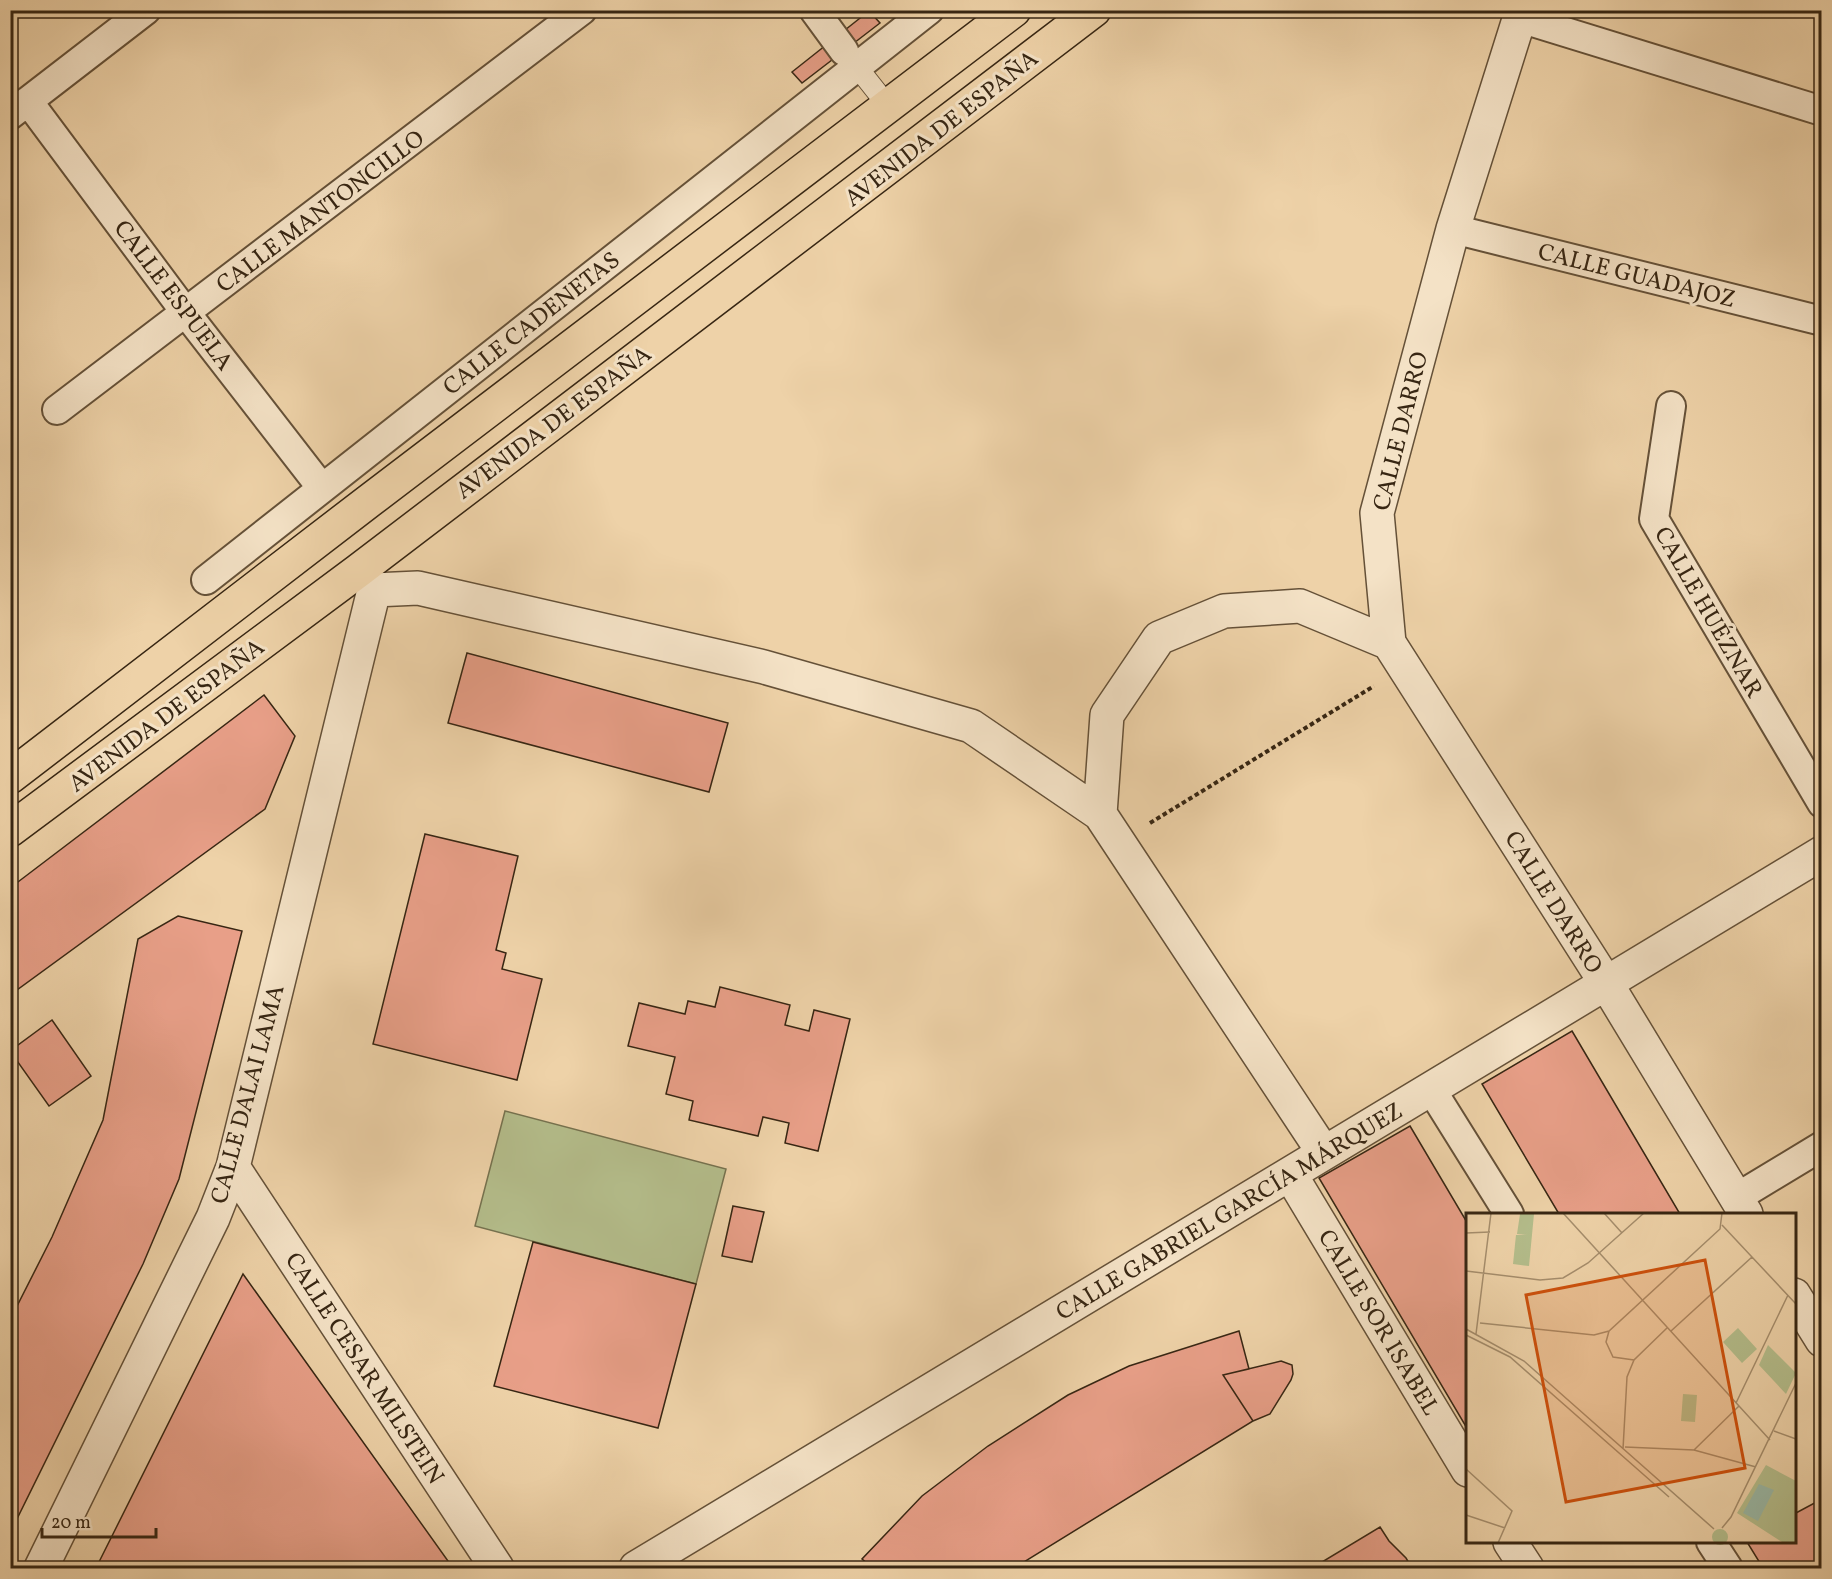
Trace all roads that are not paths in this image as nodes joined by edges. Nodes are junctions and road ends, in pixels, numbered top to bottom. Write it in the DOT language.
graph roads {
  1 [pos="146,10"];
  2 [pos="582,10"];
  3 [pos="814,10"];
  4 [pos="929,10"];
  5 [pos="1014,10"];
  6 [pos="1094,10"];
  7 [pos="1521,14"];
  8 [pos="850,59"];
  9 [pos="888,106"];
  10 [pos="19,108"];
  11 [pos="1821,111"];
  12 [pos="1454,229"];
  13 [pos="186,312"];
  14 [pos="1821,321"];
  15 [pos="1671,406"];
  16 [pos="57,410"];
  17 [pos="321,487"];
  18 [pos="206,579"];
  19 [pos="366,581"];
  20 [pos="1397,655"];
  21 [pos="10,777"];
  22 [pos="1821,803"];
  23 [pos="1100,814"];
  24 [pos="10,830"];
  25 [pos="1821,853"];
  26 [pos="1606,983"];
  27 [pos="1431,1089"];
  28 [pos="1821,1146"];
  29 [pos="1324,1153"];
  30 [pos="233,1167"];
  31 [pos="1290,1174"];
  32 [pos="1741,1207"];
  33 [pos="1508,1213"];
  34 [pos="1796,1298"];
  35 [pos="1821,1340"];
  36 [pos="1466,1468"];
  37 [pos="1511,1543"];
  38 [pos="1712,1543"];
  39 [pos="41,1569"];
  40 [pos="496,1569"];
  41 [pos="636,1569"];
  42 [pos="1527,1569"];
  43 [pos="1728,1569"];
  1 -- 10 [label="street"];
  2 -- 13 [label="street, CALLE MANTONCILLO"];
  3 -- 8 [label="street"];
  4 -- 8 [label="street, CALLE CADENETAS"];
  5 -- 9 [label="main road, AVENIDA DE ESPAÑA"];
  6 -- 19 [label="main road, AVENIDA DE ESPAÑA"];
  7 -- 11 [label="street"];
  7 -- 12 [label="street, CALLE DARRO"];
  8 -- 9 [label="lane"];
  8 -- 17 [label="street, CALLE CADENETAS"];
  9 -- 21 [label="main road, AVENIDA DE ESPAÑA"];
  10 -- 13 [label="street, CALLE ESPUELA"];
  12 -- 14 [label="street, CALLE GUADAJOZ"];
  12 -- 20 [label="street, CALLE DARRO"];
  13 -- 16 [label="street, CALLE MANTONCILLO"];
  13 -- 17 [label="street, CALLE ESPUELA"];
  15 -- 22 [label="street, CALLE HUÉZNAR"];
  17 -- 18 [label="street, CALLE CADENETAS"];
  19 -- 23 [label="street"];
  19 -- 24 [label="main road, AVENIDA DE ESPAÑA"];
  19 -- 30 [label="street, CALLE DALAI LAMA"];
  20 -- 23 [label="street"];
  20 -- 26 [label="street, CALLE DARRO"];
  23 -- 29 [label="street"];
  25 -- 26 [label="street, CALLE GABRIEL GARCÍA MÁRQUEZ"];
  26 -- 27 [label="street, CALLE GABRIEL GARCÍA MÁRQUEZ"];
  26 -- 32 [label="street, CALLE DARRO"];
  27 -- 29 [label="street, CALLE GABRIEL GARCÍA MÁRQUEZ"];
  27 -- 33 [label="street"];
  28 -- 32 [label="street"];
  29 -- 31 [label="street, CALLE GABRIEL GARCÍA MÁRQUEZ"];
  30 -- 39 [label="street, CALLE DALAI LAMA"];
  30 -- 40 [label="street, CALLE CESAR MILSTEIN"];
  31 -- 36 [label="street, CALLE SOR ISABEL"];
  31 -- 41 [label="street, CALLE GABRIEL GARCÍA MÁRQUEZ"];
  34 -- 35 [label="street"];
  37 -- 42 [label="street"];
  38 -- 43 [label="street"];
}
